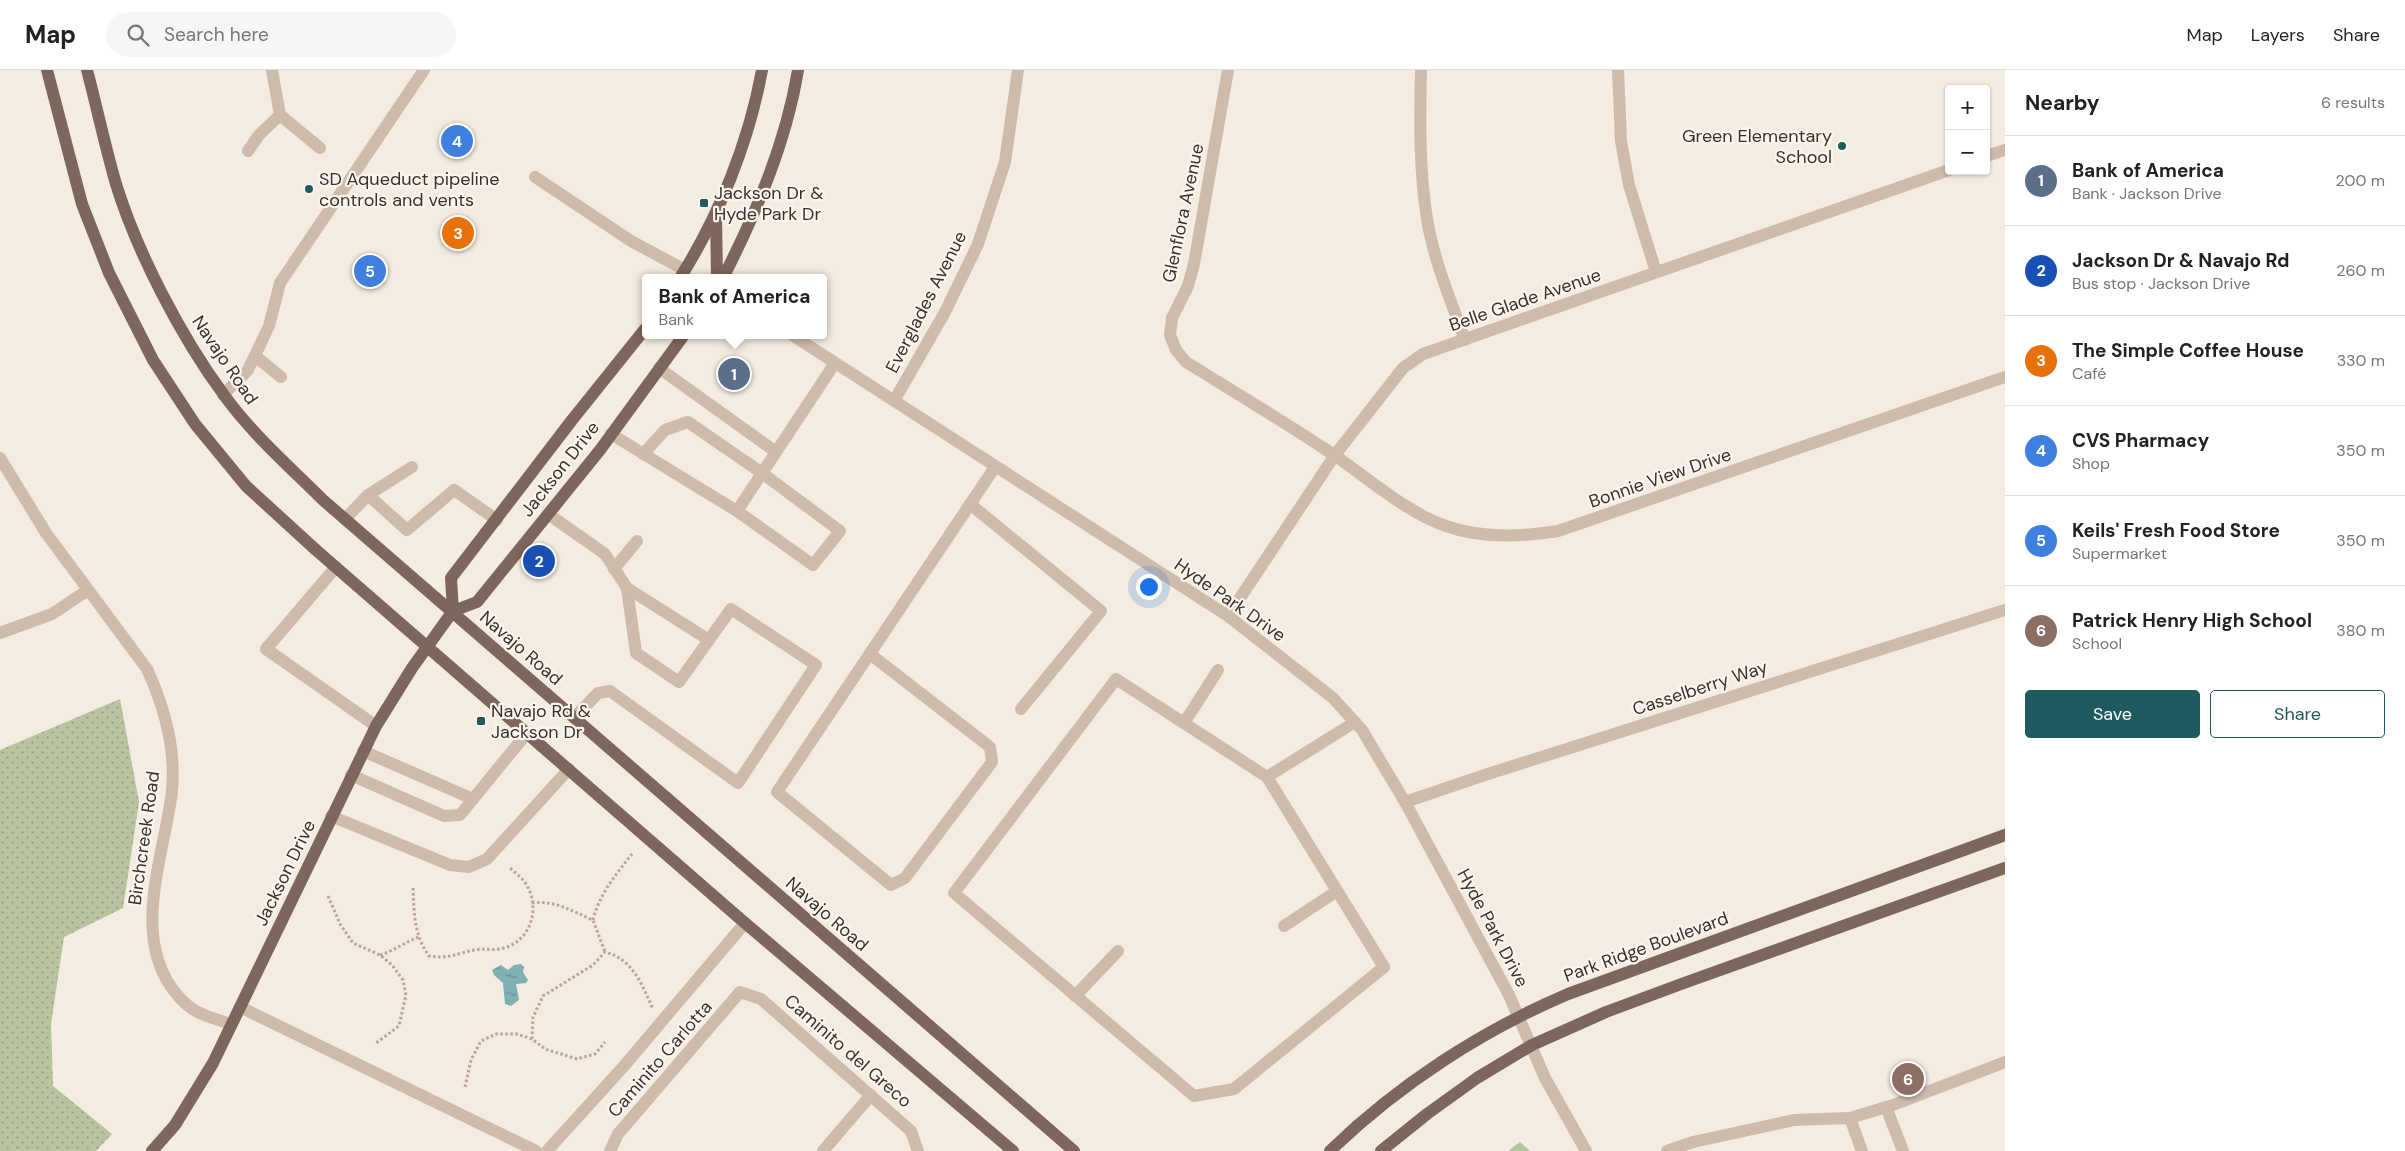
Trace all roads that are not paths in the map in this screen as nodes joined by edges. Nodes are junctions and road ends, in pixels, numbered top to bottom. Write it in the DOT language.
graph roads {
  1 [pos="47,70"];
  2 [pos="87,70"];
  3 [pos="272,70"];
  4 [pos="424,70"];
  5 [pos="762,70"];
  6 [pos="798,70"];
  7 [pos="1018,70"];
  8 [pos="1228,70"];
  9 [pos="1421,70"];
  10 [pos="1618,70"];
  11 [pos="280,115"];
  12 [pos="320,148"];
  13 [pos="2005,150"];
  14 [pos="248,151"];
  15 [pos="1990,155"];
  16 [pos="1945,171"];
  17 [pos="535,177"];
  18 [pos="716,210"];
  19 [pos="1656,272"];
  20 [pos="682,274"];
  21 [pos="684,274"];
  22 [pos="717,274"];
  23 [pos="725,274"];
  24 [pos="642,333"];
  25 [pos="681,339"];
  26 [pos="798,339"];
  27 [pos="1465,340"];
  28 [pos="255,356"];
  29 [pos="835,363"];
  30 [pos="659,368"];
  31 [pos="281,377"];
  32 [pos="2005,377"];
  33 [pos="224,395"];
  34 [pos="894,402"];
  35 [pos="610,434"];
  36 [pos="776,452"];
  37 [pos="643,454"];
  38 [pos="1335,456"];
  39 [pos="0,458"];
  40 [pos="995,466"];
  41 [pos="412,467"];
  42 [pos="762,473"];
  43 [pos="368,495"];
  44 [pos="970,504"];
  45 [pos="737,511"];
  46 [pos="548,514"];
  47 [pos="345,519"];
  48 [pos="497,520"];
  49 [pos="637,541"];
  50 [pos="336,567"];
  51 [pos="614,569"];
  52 [pos="627,588"];
  53 [pos="88,590"];
  54 [pos="2005,610"];
  55 [pos="453,611"];
  56 [pos="1228,616"];
  57 [pos="0,633"];
  58 [pos="709,640"];
  59 [pos="428,646"];
  60 [pos="870,654"];
  61 [pos="1218,670"];
  62 [pos="1021,709"];
  63 [pos="575,717"];
  64 [pos="1355,722"];
  65 [pos="1184,723"];
  66 [pos="376,726"];
  67 [pos="527,733"];
  68 [pos="363,751"];
  69 [pos="569,768"];
  70 [pos="351,775"];
  71 [pos="1267,777"];
  72 [pos="473,799"];
  73 [pos="1405,802"];
  74 [pos="331,816"];
  75 [pos="2005,835"];
  76 [pos="2005,868"];
  77 [pos="1337,891"];
  78 [pos="745,923"];
  79 [pos="1284,926"];
  80 [pos="1118,951"];
  81 [pos="740,992"];
  82 [pos="1075,996"];
  83 [pos="240,1006"];
  84 [pos="1520,1016"];
  85 [pos="231,1024"];
  86 [pos="1532,1045"];
  87 [pos="2005,1062"];
  88 [pos="871,1095"];
  89 [pos="1886,1107"];
  90 [pos="1850,1118"];
  91 [pos="152,1151"];
  92 [pos="536,1151"];
  93 [pos="547,1151"];
  94 [pos="610,1151"];
  95 [pos="823,1151"];
  96 [pos="918,1151"];
  97 [pos="1013,1151"];
  98 [pos="1074,1151"];
  99 [pos="1330,1151"];
  100 [pos="1381,1151"];
  101 [pos="1586,1151"];
  102 [pos="1668,1151"];
  103 [pos="1862,1151"];
  104 [pos="1903,1151"];
  1 -- 50 [label="main road"];
  2 -- 33 [label="main road, Navajo Road"];
  3 -- 11 [label="street"];
  4 -- 28 [label="street"];
  5 -- 18 [label="main road"];
  6 -- 23 [label="main road"];
  7 -- 34 [label="street, Everglades Avenue"];
  8 -- 38 [label="street, Glenflora Avenue"];
  9 -- 27 [label="street"];
  10 -- 19 [label="street"];
  11 -- 12 [label="street"];
  11 -- 14 [label="street"];
  13 -- 15 [label="street"];
  16 -- 19 [label="street, Belle Glade Avenue"];
  17 -- 20 [label="street"];
  18 -- 21 [label="main road"];
  18 -- 22 [label="main road"];
  19 -- 27 [label="street, Belle Glade Avenue"];
  24 -- 48 [label="main road, Jackson Drive"];
  25 -- 30 [label="main road, Jackson Drive"];
  26 -- 29 [label="street, Hyde Park Drive"];
  27 -- 38 [label="street, Belle Glade Avenue"];
  28 -- 31 [label="street"];
  28 -- 33 [label="street"];
  29 -- 34 [label="street, Hyde Park Drive"];
  29 -- 36 [label="street"];
  30 -- 35 [label="main road, Jackson Drive"];
  30 -- 36 [label="street"];
  32 -- 38 [label="street, Bonnie View Drive"];
  33 -- 47 [label="main road, Navajo Road"];
  34 -- 40 [label="street, Hyde Park Drive"];
  35 -- 37 [label="street"];
  35 -- 46 [label="main road, Jackson Drive"];
  36 -- 42 [label="street"];
  37 -- 42 [label="street"];
  37 -- 45 [label="street"];
  38 -- 56 [label="street, Belle Glade Avenue"];
  39 -- 53 [label="street, Birchcreek Road"];
  40 -- 44 [label="street"];
  40 -- 56 [label="street, Hyde Park Drive"];
  41 -- 43 [label="street"];
  42 -- 45 [label="street"];
  42 -- 45 [label="street"];
  43 -- 47 [label="street"];
  43 -- 48 [label="street"];
  44 -- 60 [label="street"];
  44 -- 62 [label="street"];
  46 -- 51 [label="street"];
  46 -- 55 [label="main road, Jackson Drive"];
  47 -- 55 [label="main road, Navajo Road"];
  48 -- 55 [label="main road, Jackson Drive"];
  49 -- 51 [label="street"];
  50 -- 59 [label="main road"];
  50 -- 66 [label="street"];
  51 -- 52 [label="street"];
  52 -- 58 [label="street"];
  52 -- 58 [label="street"];
  53 -- 57 [label="street"];
  53 -- 85 [label="street, Birchcreek Road"];
  54 -- 73 [label="street, Casselberry Way"];
  55 -- 59 [label="main road, Jackson Drive"];
  55 -- 63 [label="main road, Navajo Road"];
  56 -- 64 [label="street, Hyde Park Drive"];
  58 -- 63 [label="street"];
  59 -- 66 [label="main road, Jackson Drive"];
  59 -- 67 [label="main road"];
  60 -- 60 [label="street"];
  61 -- 65 [label="street"];
  63 -- 98 [label="main road, Navajo Road"];
  64 -- 71 [label="street"];
  64 -- 73 [label="street, Hyde Park Drive"];
  65 -- 71 [label="street"];
  65 -- 82 [label="street"];
  66 -- 68 [label="main road, Jackson Drive"];
  67 -- 69 [label="main road"];
  67 -- 72 [label="street"];
  68 -- 70 [label="main road, Jackson Drive"];
  68 -- 72 [label="street"];
  69 -- 74 [label="street"];
  69 -- 78 [label="main road"];
  70 -- 72 [label="street"];
  70 -- 74 [label="main road, Jackson Drive"];
  71 -- 77 [label="street"];
  73 -- 84 [label="street, Hyde Park Drive"];
  74 -- 83 [label="main road, Jackson Drive"];
  75 -- 84 [label="main road, Park Ridge Boulevard"];
  76 -- 86 [label="main road"];
  77 -- 79 [label="street"];
  77 -- 82 [label="street"];
  78 -- 93 [label="street"];
  78 -- 97 [label="main road"];
  80 -- 82 [label="street"];
  81 -- 88 [label="street, Caminito del Greco"];
  81 -- 94 [label="street, Caminito Carlotta"];
  83 -- 85 [label="main road, Jackson Drive"];
  83 -- 92 [label="street"];
  84 -- 86 [label="street, Hyde Park Drive"];
  84 -- 99 [label="main road, Park Ridge Boulevard"];
  85 -- 91 [label="main road, Jackson Drive"];
  86 -- 100 [label="main road"];
  86 -- 101 [label="street, Hyde Park Drive"];
  87 -- 89 [label="street"];
  88 -- 95 [label="street"];
  88 -- 96 [label="street, Caminito del Greco"];
  89 -- 90 [label="street"];
  89 -- 104 [label="street"];
  90 -- 102 [label="street"];
  90 -- 103 [label="street"];
}
